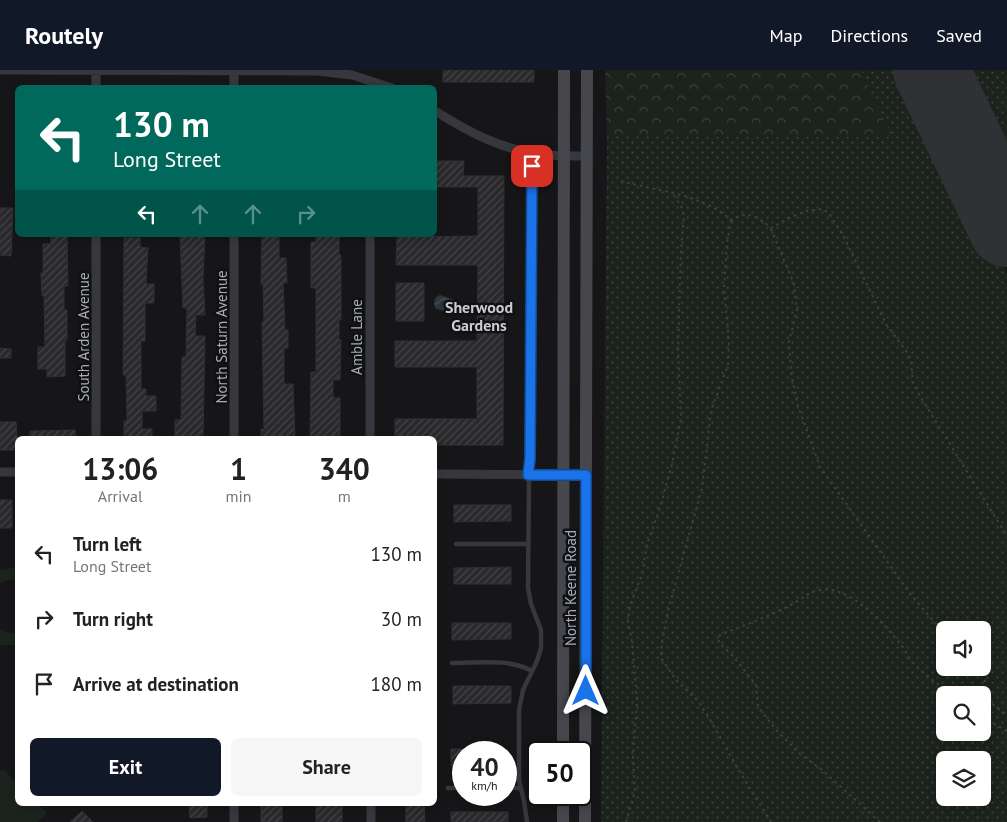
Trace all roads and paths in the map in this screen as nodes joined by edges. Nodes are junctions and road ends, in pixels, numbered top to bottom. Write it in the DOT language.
graph roads {
  1 [pos="0,70"];
  2 [pos="96,70"];
  3 [pos="234,70"];
  4 [pos="564,70"];
  5 [pos="587,70"];
  6 [pos="371,84"];
  7 [pos="96,85"];
  8 [pos="234,85"];
  9 [pos="437,112"];
  10 [pos="532,153"];
  11 [pos="564,155"];
  12 [pos="587,156"];
  13 [pos="621,181"];
  14 [pos="673,194"];
  15 [pos="731,220"];
  16 [pos="771,228"];
  17 [pos="96,237"];
  18 [pos="234,237"];
  19 [pos="370,237"];
  20 [pos="96,436"];
  21 [pos="234,436"];
  22 [pos="370,436"];
  23 [pos="0,472"];
  24 [pos="15,472"];
  25 [pos="437,474"];
  26 [pos="528,475"];
  27 [pos="564,475"];
  28 [pos="586,475"];
  29 [pos="1007,536"];
  30 [pos="456,544"];
  31 [pos="528,544"];
  32 [pos="936,623"];
  33 [pos="452,663"];
  34 [pos="532,671"];
  35 [pos="984,676"];
  36 [pos="939,686"];
  37 [pos="1007,715"];
  38 [pos="991,722"];
  39 [pos="1007,731"];
  40 [pos="563,741"];
  41 [pos="448,788"];
  42 [pos="452,788"];
  43 [pos="517,788"];
  44 [pos="521,788"];
  45 [pos="234,806"];
  46 [pos="371,806"];
  47 [pos="563,806"];
  48 [pos="234,822"];
  49 [pos="371,822"];
  50 [pos="527,822"];
  51 [pos="563,822"];
  52 [pos="585,822"];
  53 [pos="626,822"];
  54 [pos="771,822"];
  55 [pos="880,822"];
  1 -- 2 [label="street"];
  2 -- 3 [label="street"];
  2 -- 7 [label="street"];
  3 -- 6 [label="street"];
  3 -- 8 [label="street"];
  4 -- 11 [label="main road, North Keene Road"];
  5 -- 12 [label="main road, North Keene Road"];
  9 -- 10 [label="street"];
  10 -- 11 [label="street"];
  10 -- 26 [label="lane"];
  11 -- 12 [label="street"];
  11 -- 27 [label="main road, North Keene Road"];
  12 -- 28 [label="main road, North Keene Road"];
  13 -- 14 [label="path"];
  14 -- 15 [label="path"];
  14 -- 53 [label="path"];
  15 -- 16 [label="path"];
  15 -- 54 [label="path"];
  16 -- 29 [label="path"];
  16 -- 32 [label="path"];
  17 -- 20 [label="street, South Arden Avenue"];
  18 -- 21 [label="street, North Saturn Avenue"];
  19 -- 22 [label="street, Amble Lane"];
  23 -- 24 [label="street"];
  25 -- 26 [label="street"];
  26 -- 27 [label="street"];
  26 -- 31 [label="lane"];
  27 -- 28 [label="street"];
  27 -- 40 [label="main road, North Keene Road"];
  28 -- 52 [label="main road, North Keene Road"];
  30 -- 31 [label="lane"];
  31 -- 34 [label="lane"];
  33 -- 34 [label="lane"];
  34 -- 44 [label="lane"];
  35 -- 37 [label="path"];
  36 -- 55 [label="path"];
  38 -- 39 [label="path"];
  41 -- 42 [label="lane"];
  43 -- 44 [label="lane"];
  44 -- 50 [label="lane"];
  45 -- 48 [label="street"];
  46 -- 49 [label="street"];
  47 -- 51 [label="main road"];
}
